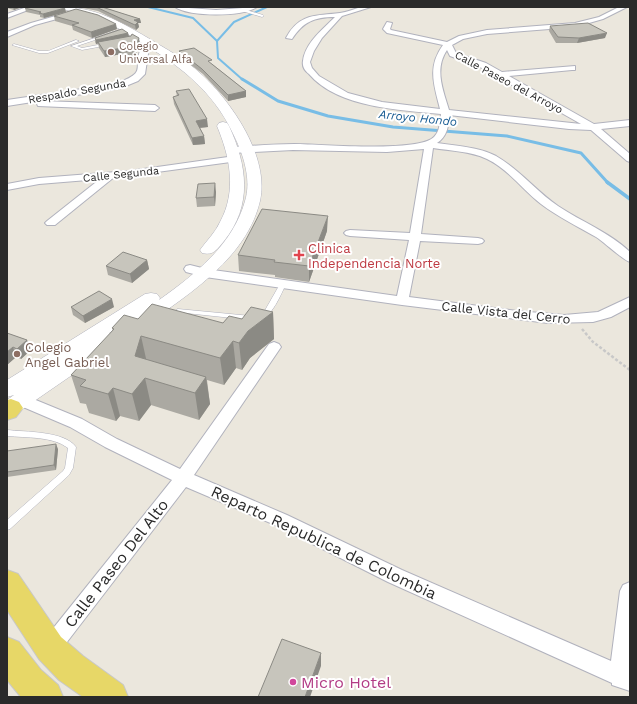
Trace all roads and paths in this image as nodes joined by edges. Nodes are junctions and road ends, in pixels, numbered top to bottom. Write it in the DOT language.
graph roads {
  1 [pos="33,7"];
  2 [pos="178,7"];
  3 [pos="368,7"];
  4 [pos="624,7"];
  5 [pos="64,8"];
  6 [pos="252,10"];
  7 [pos="340,15"];
  8 [pos="7,16"];
  9 [pos="262,16"];
  10 [pos="389,23"];
  11 [pos="118,33"];
  12 [pos="7,35"];
  13 [pos="290,38"];
  14 [pos="448,44"];
  15 [pos="14,46"];
  16 [pos="145,47"];
  17 [pos="572,68"];
  18 [pos="500,75"];
  19 [pos="7,103"];
  20 [pos="155,108"];
  21 [pos="445,112"];
  22 [pos="630,124"];
  23 [pos="593,127"];
  24 [pos="433,142"];
  25 [pos="238,153"];
  26 [pos="629,156"];
  27 [pos="110,176"];
  28 [pos="7,187"];
  29 [pos="51,223"];
  30 [pos="350,233"];
  31 [pos="415,238"];
  32 [pos="478,241"];
  33 [pos="630,258"];
  34 [pos="190,269"];
  35 [pos="205,273"];
  36 [pos="283,284"];
  37 [pos="630,300"];
  38 [pos="402,301"];
  39 [pos="178,311"];
  40 [pos="575,319"];
  41 [pos="274,347"];
  42 [pos="630,370"];
  43 [pos="11,404"];
  44 [pos="7,434"];
  45 [pos="183,478"];
  46 [pos="7,526"];
  47 [pos="7,584"];
  48 [pos="630,591"];
  49 [pos="50,648"];
  50 [pos="7,653"];
  51 [pos="625,678"];
  52 [pos="46,697"];
  53 [pos="111,697"];
  1 -- 8 [label="street"];
  2 -- 6 [label="street"];
  3 -- 7 [label="street"];
  4 -- 14 [label="street"];
  5 -- 11 [label="main road"];
  5 -- 12 [label="street"];
  6 -- 9 [label="lane"];
  7 -- 13 [label="street"];
  7 -- 21 [label="street"];
  10 -- 14 [label="street, Calle Paseo del Arroyo"];
  11 -- 11 [label="lane"];
  11 -- 15 [label="lane"];
  11 -- 16 [label="main road"];
  11 -- 25 [label="main road"];
  14 -- 18 [label="street, Calle Paseo del Arroyo"];
  14 -- 21 [label="street"];
  16 -- 19 [label="street, Respaldo Segunda"];
  16 -- 25 [label="main road"];
  17 -- 18 [label="street"];
  18 -- 23 [label="street, Calle Paseo del Arroyo"];
  19 -- 20 [label="street"];
  21 -- 23 [label="street"];
  21 -- 24 [label="street"];
  22 -- 23 [label="street"];
  23 -- 26 [label="street, Calle Paseo del Arroyo"];
  24 -- 25 [label="street, Calle Segunda"];
  24 -- 31 [label="street"];
  24 -- 33 [label="street"];
  25 -- 27 [label="street, Calle Segunda"];
  25 -- 34 [label="main road"];
  25 -- 35 [label="main road"];
  27 -- 28 [label="street, Calle Segunda"];
  27 -- 29 [label="street"];
  30 -- 31 [label="street"];
  31 -- 32 [label="street"];
  31 -- 38 [label="street"];
  34 -- 35 [label="street, Calle Vista del Cerro"];
  34 -- 43 [label="main road"];
  35 -- 36 [label="street, Calle Vista del Cerro"];
  35 -- 43 [label="main road"];
  36 -- 38 [label="street, Calle Vista del Cerro"];
  36 -- 39 [label="lane"];
  37 -- 40 [label="street, Calle Vista del Cerro"];
  38 -- 40 [label="street, Calle Vista del Cerro"];
  40 -- 42 [label="path"];
  41 -- 45 [label="street, Calle Paseo Del Alto"];
  43 -- 45 [label="street, Reparto Republica de Colombia"];
  44 -- 46 [label="lane"];
  45 -- 49 [label="street, Calle Paseo Del Alto"];
  45 -- 51 [label="street, Reparto Republica de Colombia"];
  47 -- 49 [label="main road"];
  48 -- 51 [label="street"];
  49 -- 53 [label="main road"];
  50 -- 52 [label="main road"];
}
